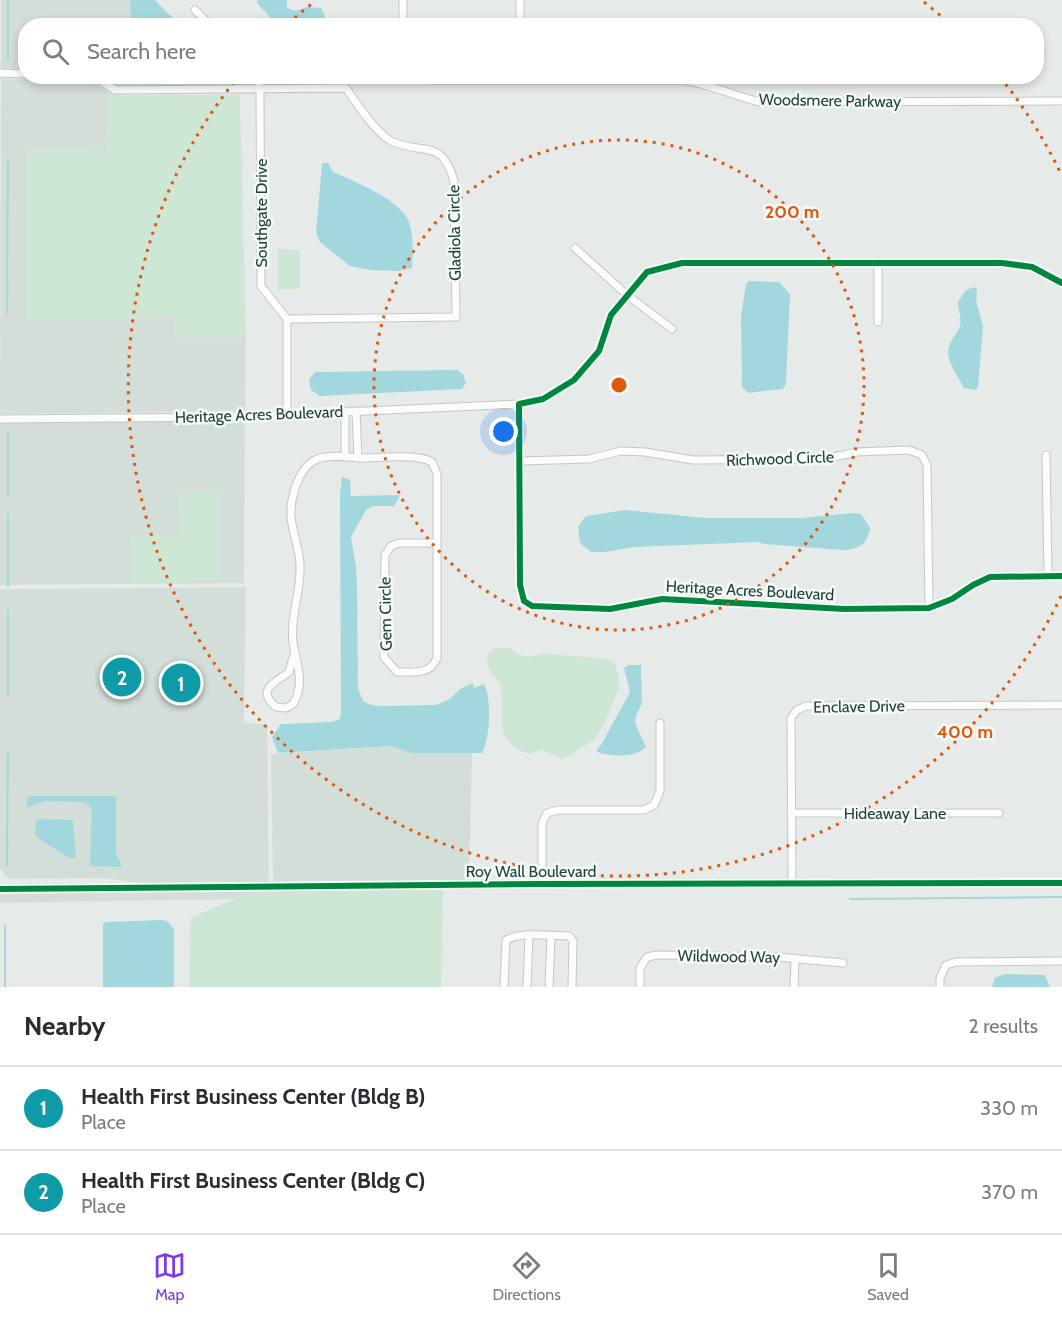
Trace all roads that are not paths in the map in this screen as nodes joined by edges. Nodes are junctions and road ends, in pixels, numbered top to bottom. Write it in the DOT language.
graph roads {
  1 [pos="403,0"];
  2 [pos="520,0"];
  3 [pos="195,10"];
  4 [pos="203,18"];
  5 [pos="403,18"];
  6 [pos="520,18"];
  7 [pos="0,73"];
  8 [pos="18,74"];
  9 [pos="105,84"];
  10 [pos="259,84"];
  11 [pos="701,84"];
  12 [pos="260,89"];
  13 [pos="1062,101"];
  14 [pos="574,249"];
  15 [pos="878,262"];
  16 [pos="1062,283"];
  17 [pos="627,295"];
  18 [pos="287,319"];
  19 [pos="878,322"];
  20 [pos="672,329"];
  21 [pos="519,404"];
  22 [pos="345,411"];
  23 [pos="356,411"];
  24 [pos="287,413"];
  25 [pos="0,419"];
  26 [pos="1046,455"];
  27 [pos="345,457"];
  28 [pos="358,458"];
  29 [pos="521,461"];
  30 [pos="436,543"];
  31 [pos="1048,576"];
  32 [pos="1062,576"];
  33 [pos="929,608"];
  34 [pos="295,651"];
  35 [pos="1062,705"];
  36 [pos="660,723"];
  37 [pos="791,813"];
  38 [pos="999,813"];
  39 [pos="1062,883"];
  40 [pos="542,884"];
  41 [pos="792,884"];
  42 [pos="0,889"];
  43 [pos="529,936"];
  44 [pos="551,936"];
  45 [pos="795,958"];
  46 [pos="1062,961"];
  47 [pos="843,963"];
  48 [pos="504,987"];
  49 [pos="527,987"];
  50 [pos="549,987"];
  51 [pos="572,987"];
  52 [pos="640,987"];
  53 [pos="794,987"];
  54 [pos="940,987"];
  1 -- 5 [label="street"];
  2 -- 6 [label="street"];
  3 -- 4 [label="street"];
  7 -- 8 [label="street"];
  9 -- 12 [label="street"];
  10 -- 12 [label="street, Southgate Drive"];
  11 -- 13 [label="street, Woodsmere Parkway"];
  12 -- 18 [label="street, Southgate Drive"];
  12 -- 18 [label="street, Gladiola Circle"];
  14 -- 17 [label="street"];
  15 -- 16 [label="street, Heritage Acres Boulevard"];
  15 -- 17 [label="street, Heritage Acres Boulevard"];
  15 -- 19 [label="street"];
  17 -- 20 [label="street"];
  17 -- 21 [label="street, Heritage Acres Boulevard"];
  18 -- 24 [label="street"];
  21 -- 23 [label="street, Heritage Acres Boulevard"];
  21 -- 29 [label="street, Heritage Acres Boulevard"];
  22 -- 23 [label="street, Heritage Acres Boulevard"];
  22 -- 24 [label="street, Heritage Acres Boulevard"];
  22 -- 27 [label="street"];
  23 -- 28 [label="street"];
  24 -- 25 [label="street, Heritage Acres Boulevard"];
  26 -- 31 [label="street"];
  27 -- 28 [label="street, Gem Circle"];
  27 -- 34 [label="street, Gem Circle"];
  28 -- 30 [label="street, Gem Circle"];
  29 -- 33 [label="street, Heritage Acres Boulevard"];
  29 -- 33 [label="street, Richwood Circle"];
  30 -- 30 [label="street, Gem Circle"];
  31 -- 32 [label="street, Heritage Acres Boulevard"];
  31 -- 33 [label="street, Heritage Acres Boulevard"];
  34 -- 34 [label="street"];
  35 -- 37 [label="street, Enclave Drive"];
  36 -- 40 [label="street"];
  37 -- 38 [label="street, Hideaway Lane"];
  37 -- 41 [label="street, Enclave Drive"];
  39 -- 41 [label="street, Roy Wall Boulevard"];
  40 -- 41 [label="street, Roy Wall Boulevard"];
  40 -- 42 [label="street, Roy Wall Boulevard"];
  43 -- 44 [label="street"];
  43 -- 48 [label="street"];
  43 -- 49 [label="street"];
  44 -- 50 [label="street"];
  44 -- 51 [label="street"];
  45 -- 47 [label="street, Wildwood Way"];
  45 -- 52 [label="street, Wildwood Way"];
  45 -- 53 [label="street"];
  46 -- 54 [label="street"];
}
